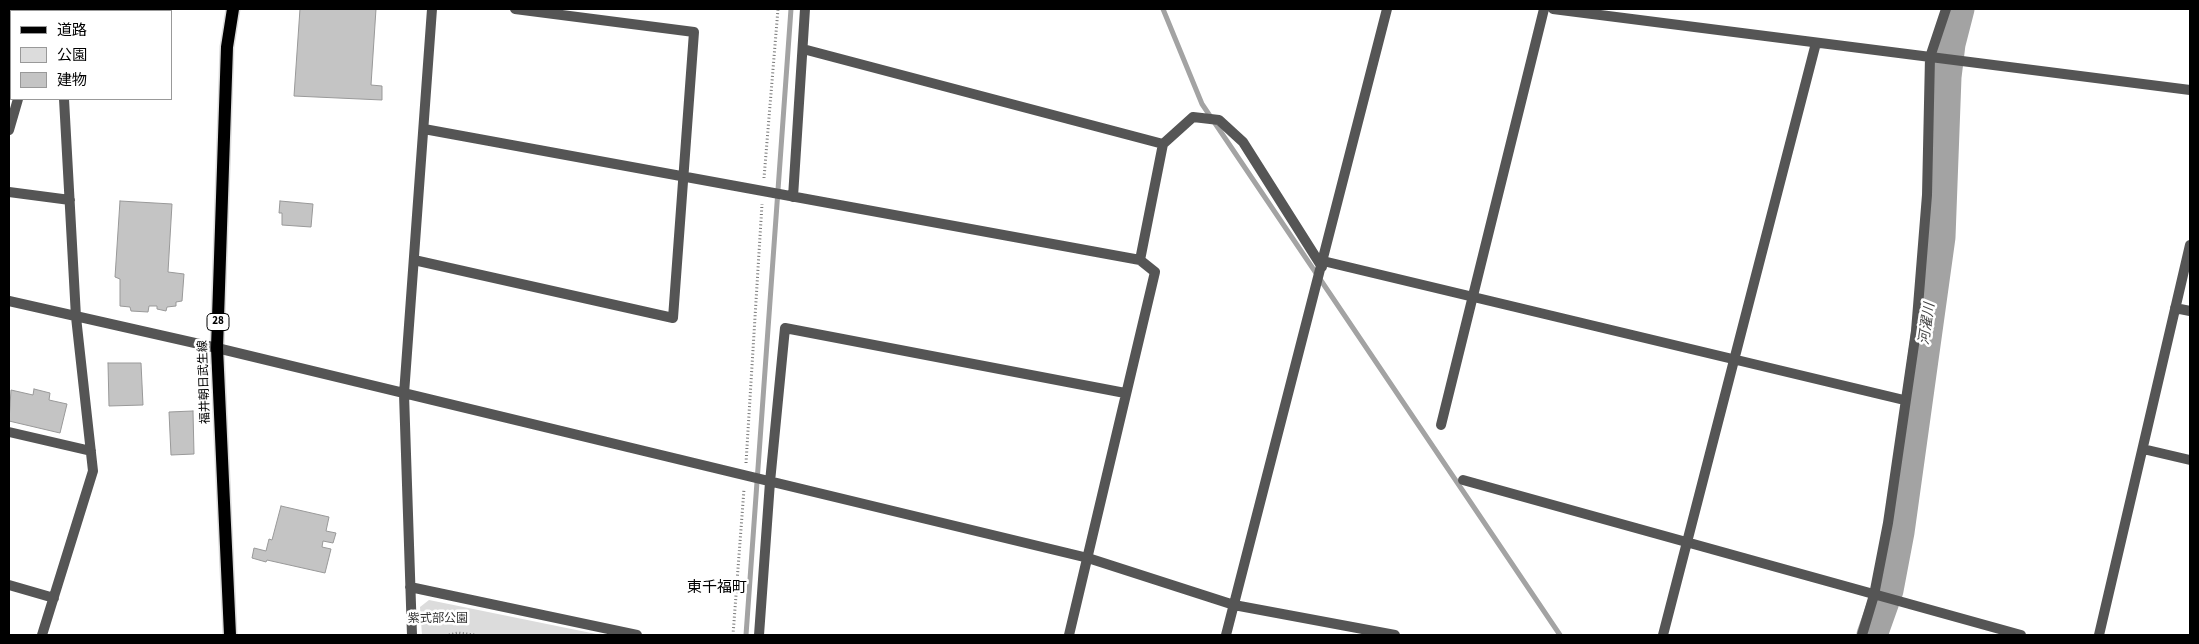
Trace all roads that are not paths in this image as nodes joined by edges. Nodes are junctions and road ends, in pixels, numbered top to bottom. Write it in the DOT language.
graph roads {
  1 [pos="233,9"];
  2 [pos="432,9"];
  3 [pos="515,9"];
  4 [pos="805,9"];
  5 [pos="1387,9"];
  6 [pos="1544,9"];
  7 [pos="1553,9"];
  8 [pos="1946,9"];
  9 [pos="1613,13"];
  10 [pos="1816,43"];
  11 [pos="803,48"];
  12 [pos="1930,57"];
  13 [pos="2190,90"];
  14 [pos="18,100"];
  15 [pos="64,100"];
  16 [pos="424,129"];
  17 [pos="9,130"];
  18 [pos="1163,144"];
  19 [pos="685,177"];
  20 [pos="9,192"];
  21 [pos="793,197"];
  22 [pos="70,200"];
  23 [pos="2190,245"];
  24 [pos="414,260"];
  25 [pos="1140,260"];
  26 [pos="1323,264"];
  27 [pos="1472,296"];
  28 [pos="9,301"];
  29 [pos="2175,308"];
  30 [pos="2190,311"];
  31 [pos="76,317"];
  32 [pos="217,348"];
  33 [pos="1735,359"];
  34 [pos="1126,393"];
  35 [pos="404,394"];
  36 [pos="1904,400"];
  37 [pos="1441,425"];
  38 [pos="9,432"];
  39 [pos="2143,449"];
  40 [pos="91,451"];
  41 [pos="2190,460"];
  42 [pos="1463,480"];
  43 [pos="770,482"];
  44 [pos="1688,543"];
  45 [pos="1088,558"];
  46 [pos="9,585"];
  47 [pos="410,587"];
  48 [pos="1874,595"];
  49 [pos="54,598"];
  50 [pos="1234,604"];
  51 [pos="42,635"];
  52 [pos="230,635"];
  53 [pos="412,635"];
  54 [pos="637,635"];
  55 [pos="759,635"];
  56 [pos="1069,635"];
  57 [pos="1226,635"];
  58 [pos="1395,635"];
  59 [pos="1663,635"];
  60 [pos="1862,635"];
  61 [pos="2021,635"];
  62 [pos="2099,635"];
  1 -- 32 [label="main road, 福井朝日武生線 / 28"];
  2 -- 16 [label="street"];
  3 -- 19 [label="street"];
  4 -- 11 [label="street"];
  5 -- 26 [label="street"];
  6 -- 27 [label="street"];
  7 -- 9 [label="street"];
  8 -- 12 [label="street"];
  9 -- 10 [label="street"];
  10 -- 12 [label="street"];
  10 -- 33 [label="street"];
  11 -- 18 [label="street"];
  11 -- 21 [label="street"];
  12 -- 13 [label="street"];
  12 -- 36 [label="street"];
  14 -- 17 [label="street"];
  15 -- 22 [label="street"];
  16 -- 19 [label="street"];
  16 -- 24 [label="street"];
  18 -- 25 [label="street"];
  18 -- 26 [label="street"];
  19 -- 21 [label="street"];
  19 -- 24 [label="street"];
  20 -- 22 [label="street"];
  21 -- 25 [label="street"];
  22 -- 31 [label="street"];
  23 -- 29 [label="street"];
  24 -- 35 [label="street"];
  25 -- 34 [label="street"];
  26 -- 27 [label="street"];
  26 -- 50 [label="street"];
  27 -- 33 [label="street"];
  27 -- 37 [label="street"];
  28 -- 31 [label="street"];
  29 -- 30 [label="street"];
  29 -- 39 [label="street"];
  31 -- 32 [label="street"];
  31 -- 40 [label="street"];
  32 -- 35 [label="street"];
  32 -- 52 [label="main road, 福井朝日武生線 / 28"];
  33 -- 36 [label="street"];
  33 -- 44 [label="street"];
  34 -- 43 [label="street"];
  34 -- 45 [label="street"];
  35 -- 43 [label="street"];
  35 -- 47 [label="street"];
  36 -- 48 [label="street"];
  38 -- 40 [label="street"];
  39 -- 41 [label="street"];
  39 -- 62 [label="street"];
  40 -- 49 [label="street"];
  42 -- 44 [label="street"];
  43 -- 45 [label="street"];
  43 -- 55 [label="street"];
  44 -- 48 [label="street"];
  44 -- 59 [label="street"];
  45 -- 50 [label="street"];
  45 -- 56 [label="street"];
  46 -- 49 [label="street"];
  47 -- 53 [label="street"];
  47 -- 54 [label="street"];
  48 -- 60 [label="street"];
  48 -- 61 [label="street"];
  49 -- 51 [label="street"];
  50 -- 57 [label="street"];
  50 -- 58 [label="street"];
}
